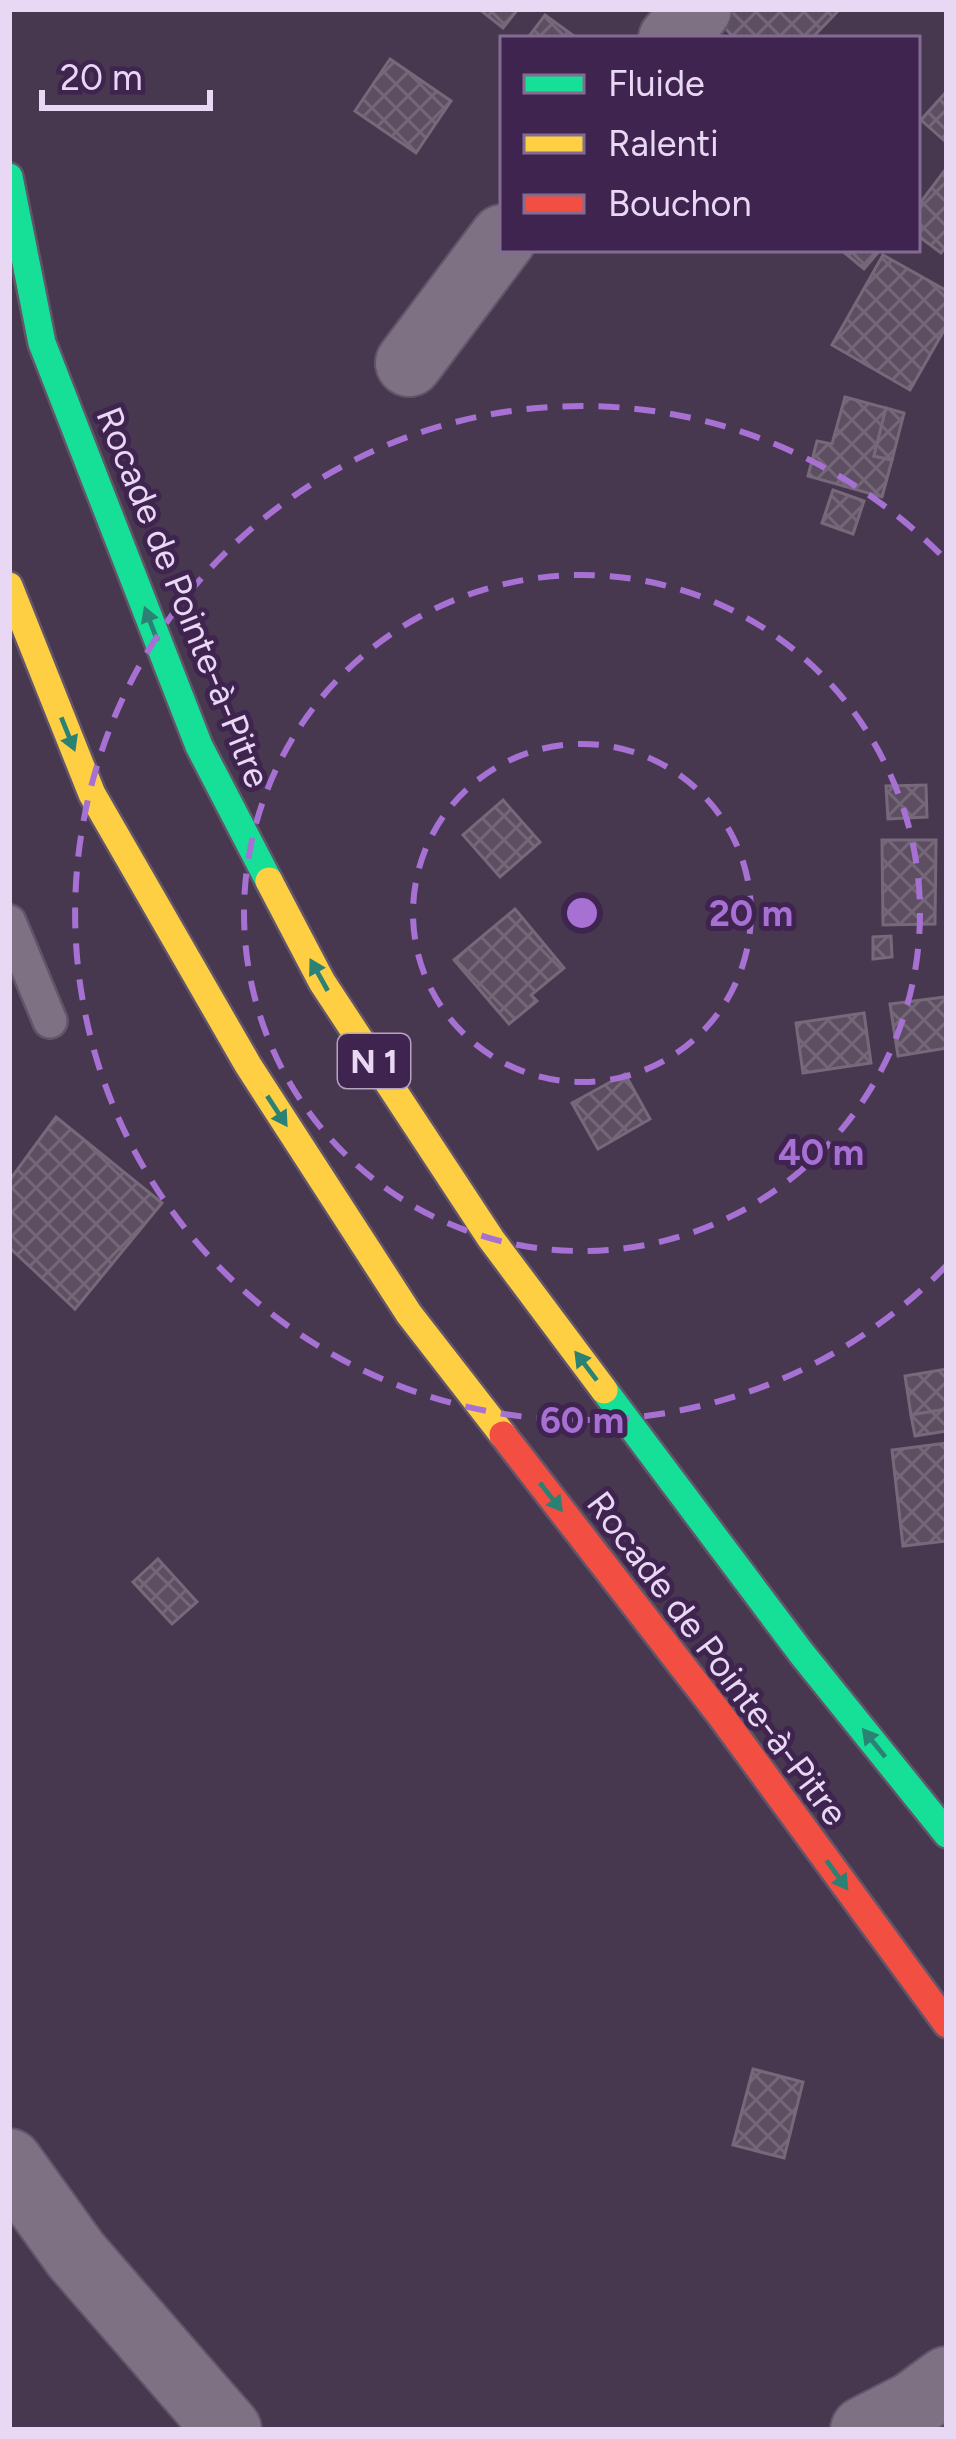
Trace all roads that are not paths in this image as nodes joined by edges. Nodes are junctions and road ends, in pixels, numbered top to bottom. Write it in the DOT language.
graph roads {
  1 [pos="698,9"];
  2 [pos="675,36"];
  3 [pos="9,177"];
  4 [pos="500,242"];
  5 [pos="409,363"];
  6 [pos="9,586"];
  7 [pos="9,922"];
  8 [pos="50,1021"];
  9 [pos="947,1834"];
  10 [pos="947,2024"];
  11 [pos="9,2162"];
  12 [pos="947,2380"];
  13 [pos="228,2430"];
  14 [pos="864,2430"];
  1 -- 2 [label="street"];
  9 -- 3 [label="highway, Rocade de Pointe-à-Pitre / N 1, one-way"];
  4 -- 5 [label="street"];
  6 -- 10 [label="highway, Rocade de Pointe-à-Pitre, one-way"];
  7 -- 8 [label="lane"];
  11 -- 13 [label="street"];
  12 -- 14 [label="street"];
}
